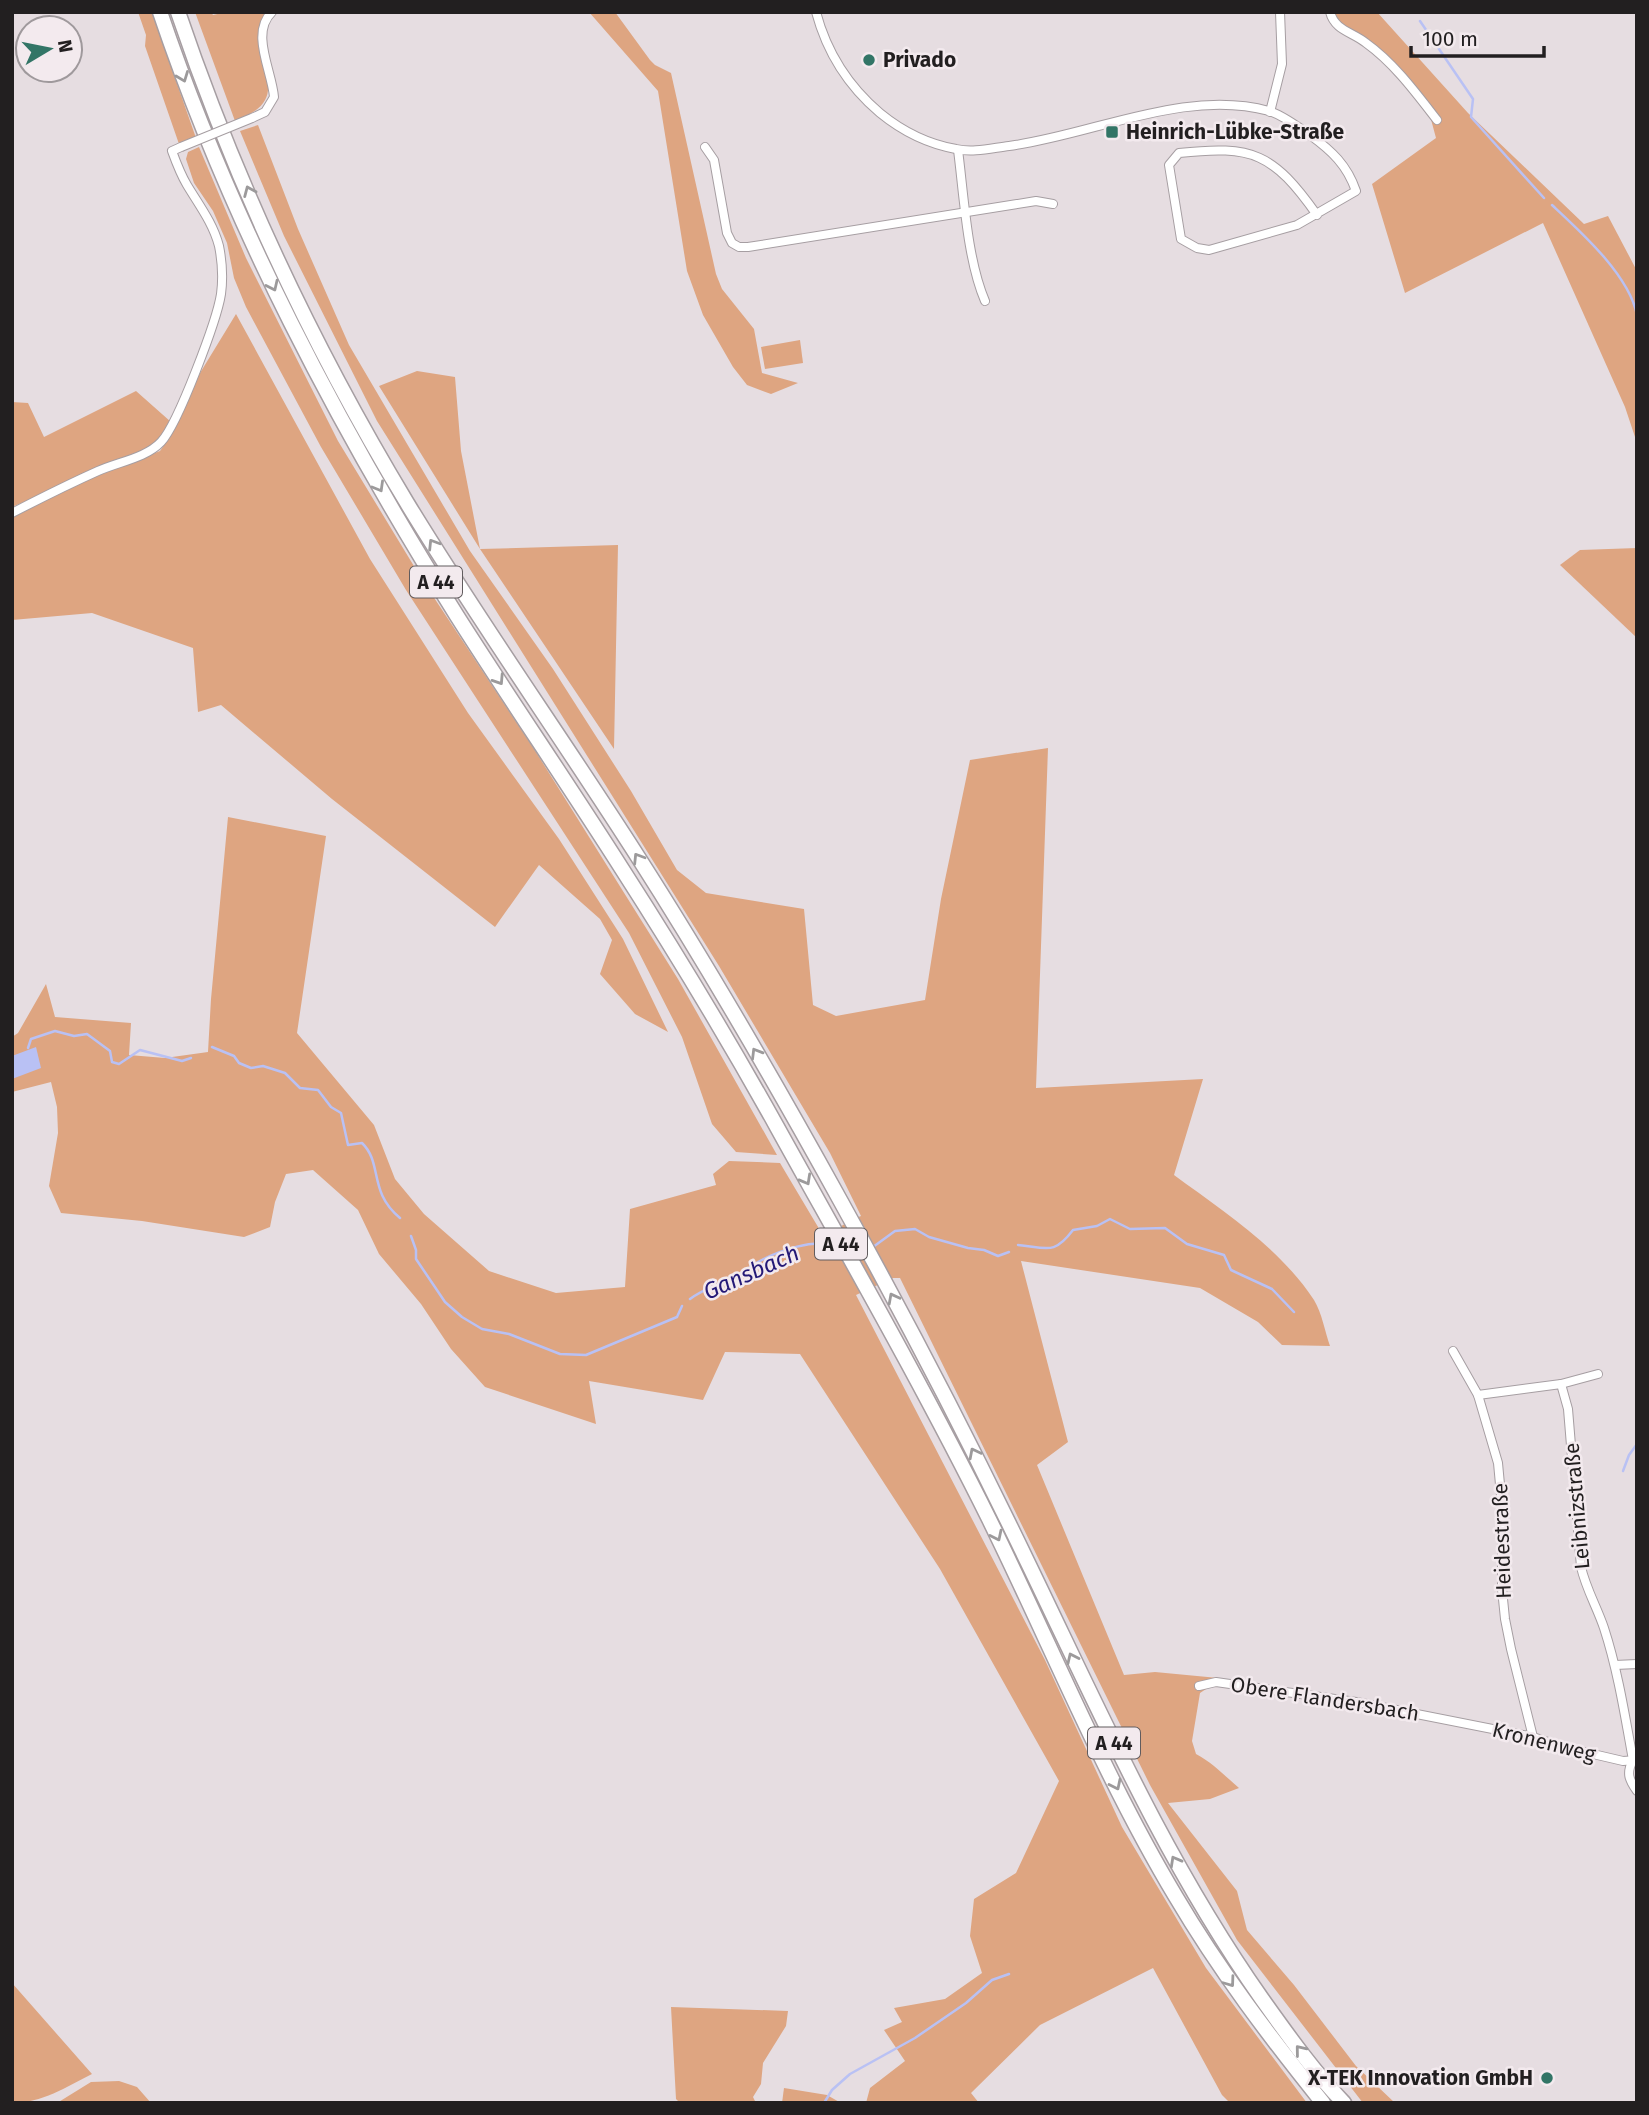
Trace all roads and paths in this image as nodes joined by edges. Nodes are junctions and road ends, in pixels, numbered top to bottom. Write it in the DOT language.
graph roads {
  1 [pos="160,12"];
  2 [pos="178,12"];
  3 [pos="272,12"];
  4 [pos="816,12"];
  5 [pos="1280,12"];
  6 [pos="1330,12"];
  7 [pos="1270,111"];
  8 [pos="1437,120"];
  9 [pos="705,147"];
  10 [pos="958,150"];
  11 [pos="1053,204"];
  12 [pos="965,211"];
  13 [pos="1317,215"];
  14 [pos="985,301"];
  15 [pos="12,513"];
  16 [pos="1453,1352"];
  17 [pos="1598,1374"];
  18 [pos="1561,1384"];
  19 [pos="1478,1395"];
  20 [pos="1637,1664"];
  21 [pos="1615,1665"];
  22 [pos="1199,1686"];
  23 [pos="1451,1719"];
  24 [pos="1533,1737"];
  25 [pos="1635,1760"];
  26 [pos="1637,1791"];
  27 [pos="1323,2103"];
  28 [pos="1344,2103"];
  1 -- 27 [label="highway, A 44, one-way"];
  28 -- 2 [label="highway, A 44, one-way"];
  3 -- 15 [label="street, bridge"];
  4 -- 10 [label="street"];
  5 -- 7 [label="street"];
  6 -- 8 [label="street"];
  7 -- 10 [label="street"];
  7 -- 13 [label="street"];
  9 -- 12 [label="street"];
  10 -- 12 [label="street"];
  11 -- 12 [label="street"];
  12 -- 14 [label="street"];
  13 -- 13 [label="street"];
  16 -- 19 [label="street, Heidestraße"];
  17 -- 18 [label="street"];
  18 -- 19 [label="street"];
  18 -- 21 [label="street, Leibnizstraße"];
  19 -- 24 [label="street, Heidestraße"];
  20 -- 21 [label="street"];
  21 -- 25 [label="street, Leibnizstraße"];
  22 -- 23 [label="street, Obere Flandersbach"];
  23 -- 24 [label="street, Kronenweg"];
  24 -- 25 [label="street, Kronenweg"];
  25 -- 26 [label="street, Leibnizstraße"];
}
